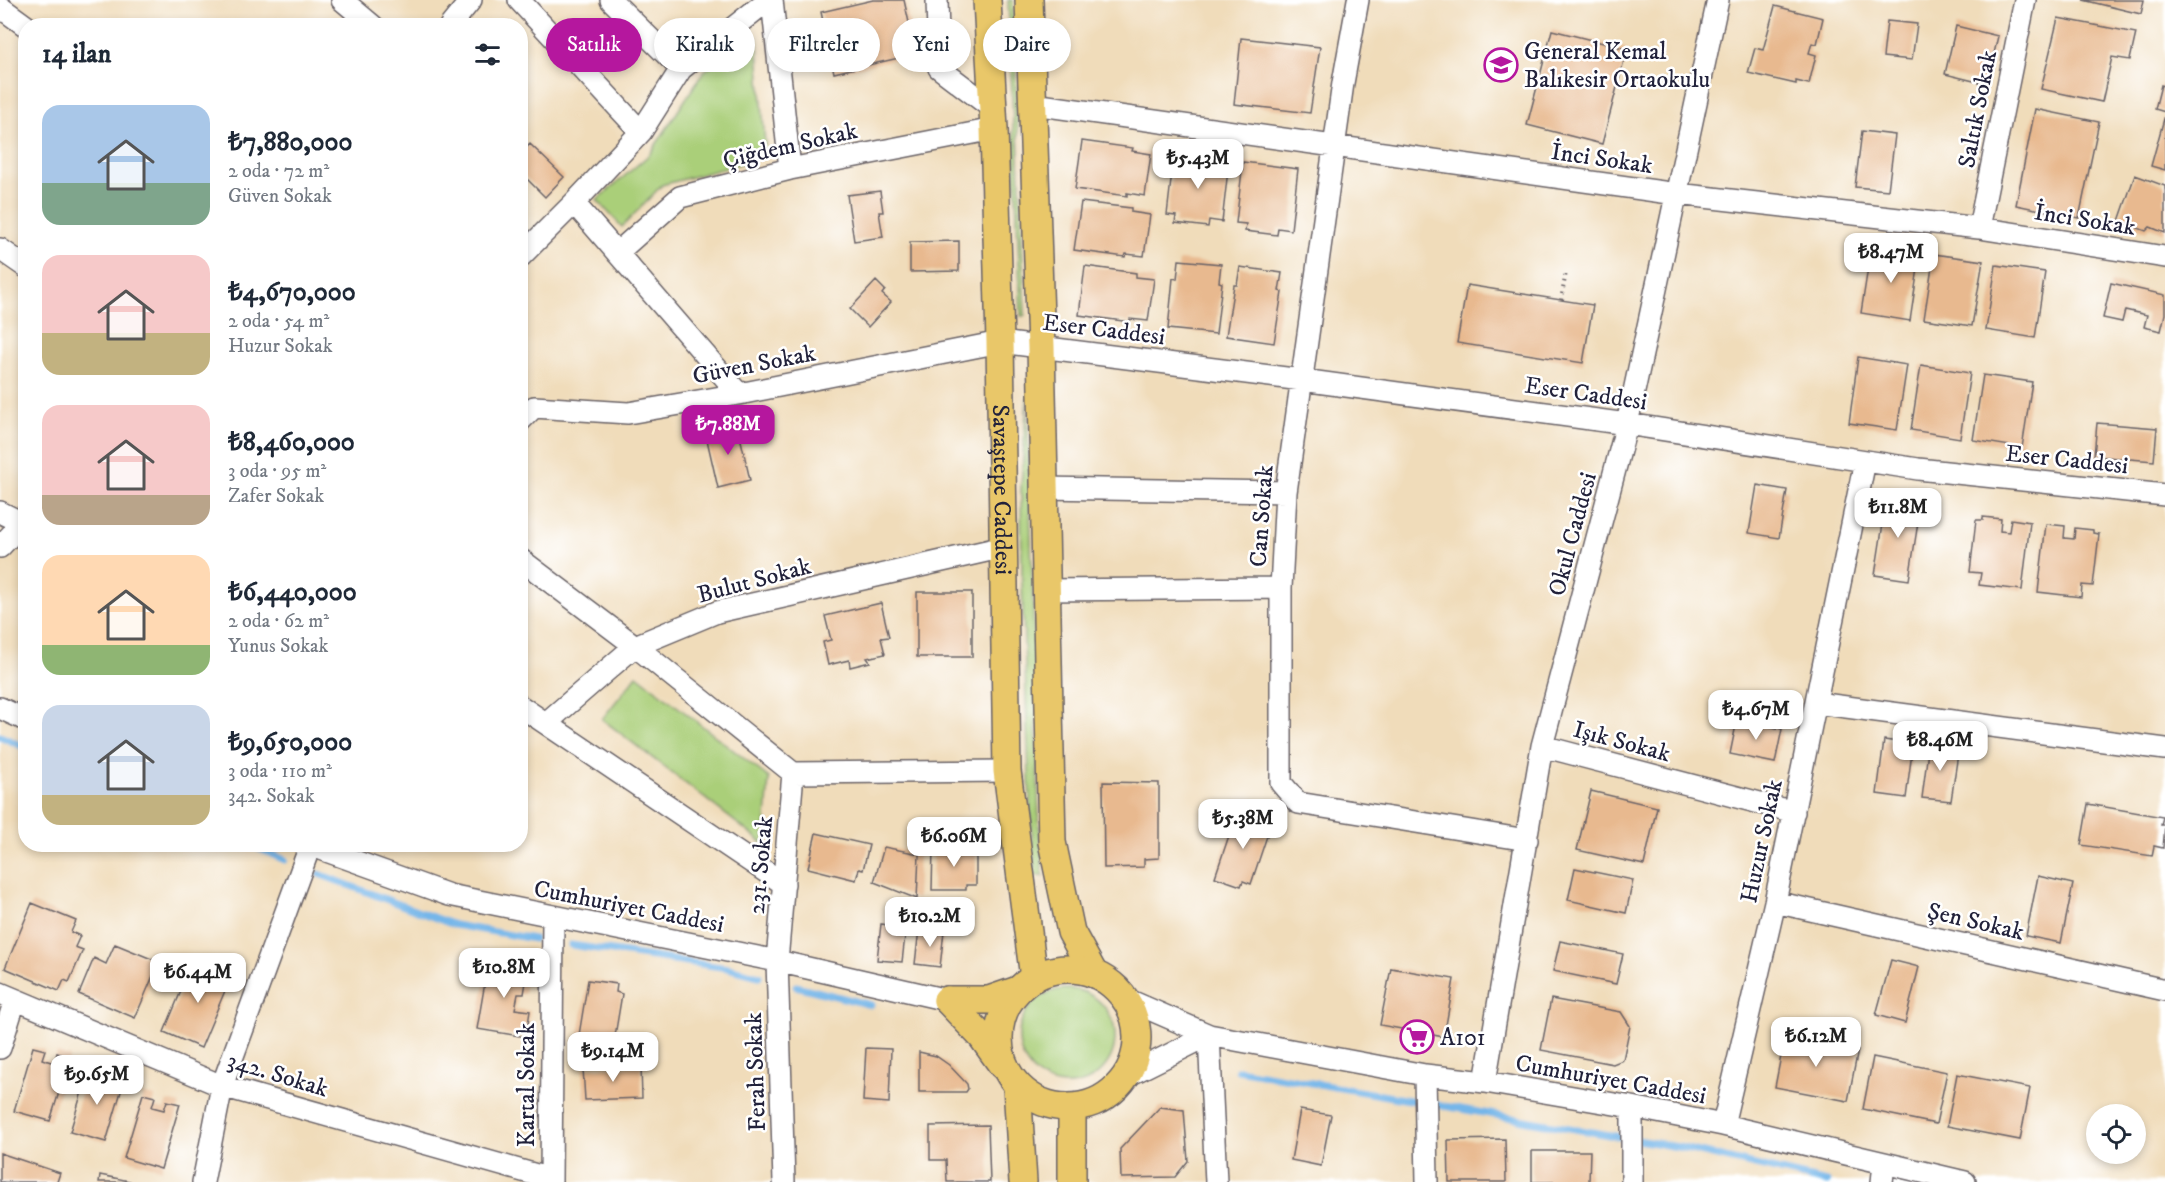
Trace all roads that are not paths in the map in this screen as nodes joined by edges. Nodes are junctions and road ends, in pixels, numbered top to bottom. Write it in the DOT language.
graph roads {
  1 [pos="342,0"];
  2 [pos="471,0"];
  3 [pos="519,0"];
  4 [pos="611,0"];
  5 [pos="768,0"];
  6 [pos="772,0"];
  7 [pos="937,0"];
  8 [pos="987,0"];
  9 [pos="1029,0"];
  10 [pos="1358,0"];
  11 [pos="1718,0"];
  12 [pos="2025,0"];
  13 [pos="0,7"];
  14 [pos="363,18"];
  15 [pos="456,18"];
  16 [pos="745,18"];
  17 [pos="18,20"];
  18 [pos="654,42"];
  19 [pos="679,72"];
  20 [pos="1033,104"];
  21 [pos="993,119"];
  22 [pos="640,132"];
  23 [pos="1335,145"];
  24 [pos="790,169"];
  25 [pos="1677,194"];
  26 [pos="574,203"];
  27 [pos="1979,228"];
  28 [pos="528,248"];
  29 [pos="616,253"];
  30 [pos="2165,257"];
  31 [pos="1000,342"];
  32 [pos="1041,346"];
  33 [pos="1302,380"];
  34 [pos="739,394"];
  35 [pos="528,408"];
  36 [pos="1627,424"];
  37 [pos="1865,461"];
  38 [pos="1043,488"];
  39 [pos="1286,492"];
  40 [pos="2165,495"];
  41 [pos="0,512"];
  42 [pos="18,520"];
  43 [pos="18,528"];
  44 [pos="0,547"];
  45 [pos="1004,547"];
  46 [pos="528,565"];
  47 [pos="1281,588"];
  48 [pos="1045,590"];
  49 [pos="635,646"];
  50 [pos="1816,703"];
  51 [pos="0,708"];
  52 [pos="528,711"];
  53 [pos="18,716"];
  54 [pos="546,723"];
  55 [pos="1542,746"];
  56 [pos="2165,748"];
  57 [pos="1008,771"];
  58 [pos="793,773"];
  59 [pos="1794,812"];
  60 [pos="1527,840"];
  61 [pos="306,852"];
  62 [pos="328,852"];
  63 [pos="784,884"];
  64 [pos="1775,902"];
  65 [pos="553,917"];
  66 [pos="777,961"];
  67 [pos="1094,974"];
  68 [pos="1026,984"];
  69 [pos="2165,990"];
  70 [pos="8,996"];
  71 [pos="1126,999"];
  72 [pos="947,1000"];
  73 [pos="1209,1035"];
  74 [pos="0,1048"];
  75 [pos="1425,1075"];
  76 [pos="1127,1076"];
  77 [pos="1011,1077"];
  78 [pos="1485,1082"];
  79 [pos="222,1086"];
  80 [pos="1632,1107"];
  81 [pos="1072,1108"];
  82 [pos="1723,1125"];
  83 [pos="1883,1173"];
  84 [pos="551,1180"];
  85 [pos="202,1182"];
  86 [pos="784,1182"];
  87 [pos="1023,1182"];
  88 [pos="1072,1182"];
  89 [pos="1216,1182"];
  90 [pos="1427,1182"];
  91 [pos="1632,1182"];
  92 [pos="1965,1182"];
  1 -- 14 [label="street"];
  2 -- 15 [label="street"];
  3 -- 22 [label="street"];
  4 -- 18 [label="street"];
  5 -- 16 [label="street"];
  6 -- 24 [label="street"];
  7 -- 21 [label="street"];
  8 -- 21 [label="main road, Savaştepe Caddesi"];
  9 -- 20 [label="main road, Savaştepe Caddesi"];
  10 -- 23 [label="street, Can Sokak"];
  11 -- 25 [label="street, Okul Caddesi"];
  12 -- 27 [label="street, Saltık Sokak"];
  13 -- 17 [label="street"];
  19 -- 22 [label="street"];
  20 -- 23 [label="street, İnci Sokak"];
  20 -- 32 [label="main road, Savaştepe Caddesi"];
  21 -- 24 [label="street, Çiğdem Sokak"];
  21 -- 31 [label="main road, Savaştepe Caddesi"];
  22 -- 26 [label="street"];
  23 -- 25 [label="street, İnci Sokak"];
  23 -- 33 [label="street, Can Sokak"];
  24 -- 29 [label="street, Çiğdem Sokak"];
  25 -- 27 [label="street, İnci Sokak"];
  25 -- 36 [label="street, Okul Caddesi"];
  26 -- 28 [label="street"];
  26 -- 29 [label="street"];
  27 -- 30 [label="street, İnci Sokak"];
  29 -- 34 [label="street"];
  31 -- 32 [label="street, Eser Caddesi"];
  31 -- 34 [label="street, Güven Sokak"];
  31 -- 45 [label="main road, Savaştepe Caddesi"];
  32 -- 33 [label="street, Eser Caddesi"];
  32 -- 38 [label="main road, Savaştepe Caddesi"];
  33 -- 36 [label="street, Eser Caddesi"];
  33 -- 39 [label="street, Can Sokak"];
  34 -- 35 [label="street, Güven Sokak"];
  36 -- 37 [label="street, Eser Caddesi"];
  36 -- 55 [label="street, Okul Caddesi"];
  37 -- 40 [label="street, Eser Caddesi"];
  37 -- 50 [label="street, Huzur Sokak"];
  38 -- 39 [label="street"];
  38 -- 48 [label="main road, Savaştepe Caddesi"];
  39 -- 47 [label="street, Can Sokak"];
  41 -- 42 [label="street"];
  43 -- 44 [label="street"];
  45 -- 49 [label="street, Bulut Sokak"];
  45 -- 57 [label="main road, Savaştepe Caddesi"];
  46 -- 49 [label="street"];
  47 -- 48 [label="street"];
  47 -- 60 [label="street, Can Sokak"];
  48 -- 67 [label="main road, Savaştepe Caddesi"];
  49 -- 54 [label="street, Bulut Sokak"];
  49 -- 58 [label="street"];
  50 -- 56 [label="street"];
  50 -- 59 [label="street, Huzur Sokak"];
  51 -- 53 [label="street"];
  52 -- 54 [label="street"];
  54 -- 63 [label="street"];
  55 -- 59 [label="street, Işık Sokak"];
  55 -- 60 [label="street, Okul Caddesi"];
  57 -- 58 [label="street"];
  57 -- 68 [label="main road, Savaştepe Caddesi"];
  58 -- 63 [label="street, 231. Sokak"];
  59 -- 64 [label="street, Huzur Sokak"];
  60 -- 78 [label="street, Okul Caddesi"];
  61 -- 79 [label="street"];
  62 -- 65 [label="street, Cumhuriyet Caddesi"];
  63 -- 66 [label="street, 231. Sokak"];
  64 -- 69 [label="street, Şen Sokak"];
  64 -- 82 [label="street, Huzur Sokak"];
  65 -- 66 [label="street, Cumhuriyet Caddesi"];
  65 -- 84 [label="street, Kartal Sokak"];
  66 -- 72 [label="street, Cumhuriyet Caddesi"];
  66 -- 86 [label="street, Ferah Sokak"];
  67 -- 68 [label="main road"];
  67 -- 71 [label="main road"];
  68 -- 72 [label="main road"];
  68 -- 77 [label="main road"];
  70 -- 74 [label="street"];
  70 -- 79 [label="street, 342. Sokak"];
  71 -- 73 [label="street, Cumhuriyet Caddesi"];
  71 -- 76 [label="main road"];
  72 -- 77 [label="main road"];
  73 -- 75 [label="street, Cumhuriyet Caddesi"];
  73 -- 76 [label="street"];
  73 -- 89 [label="street"];
  75 -- 78 [label="street, Cumhuriyet Caddesi"];
  75 -- 90 [label="street"];
  76 -- 81 [label="main road"];
  77 -- 81 [label="main road"];
  77 -- 87 [label="main road"];
  78 -- 80 [label="street, Cumhuriyet Caddesi"];
  79 -- 84 [label="street, 342. Sokak"];
  79 -- 85 [label="street"];
  80 -- 82 [label="street, Cumhuriyet Caddesi"];
  80 -- 91 [label="street"];
  81 -- 88 [label="main road"];
  82 -- 83 [label="street, Cumhuriyet Caddesi"];
  83 -- 92 [label="street, Cumhuriyet Caddesi"];
}
